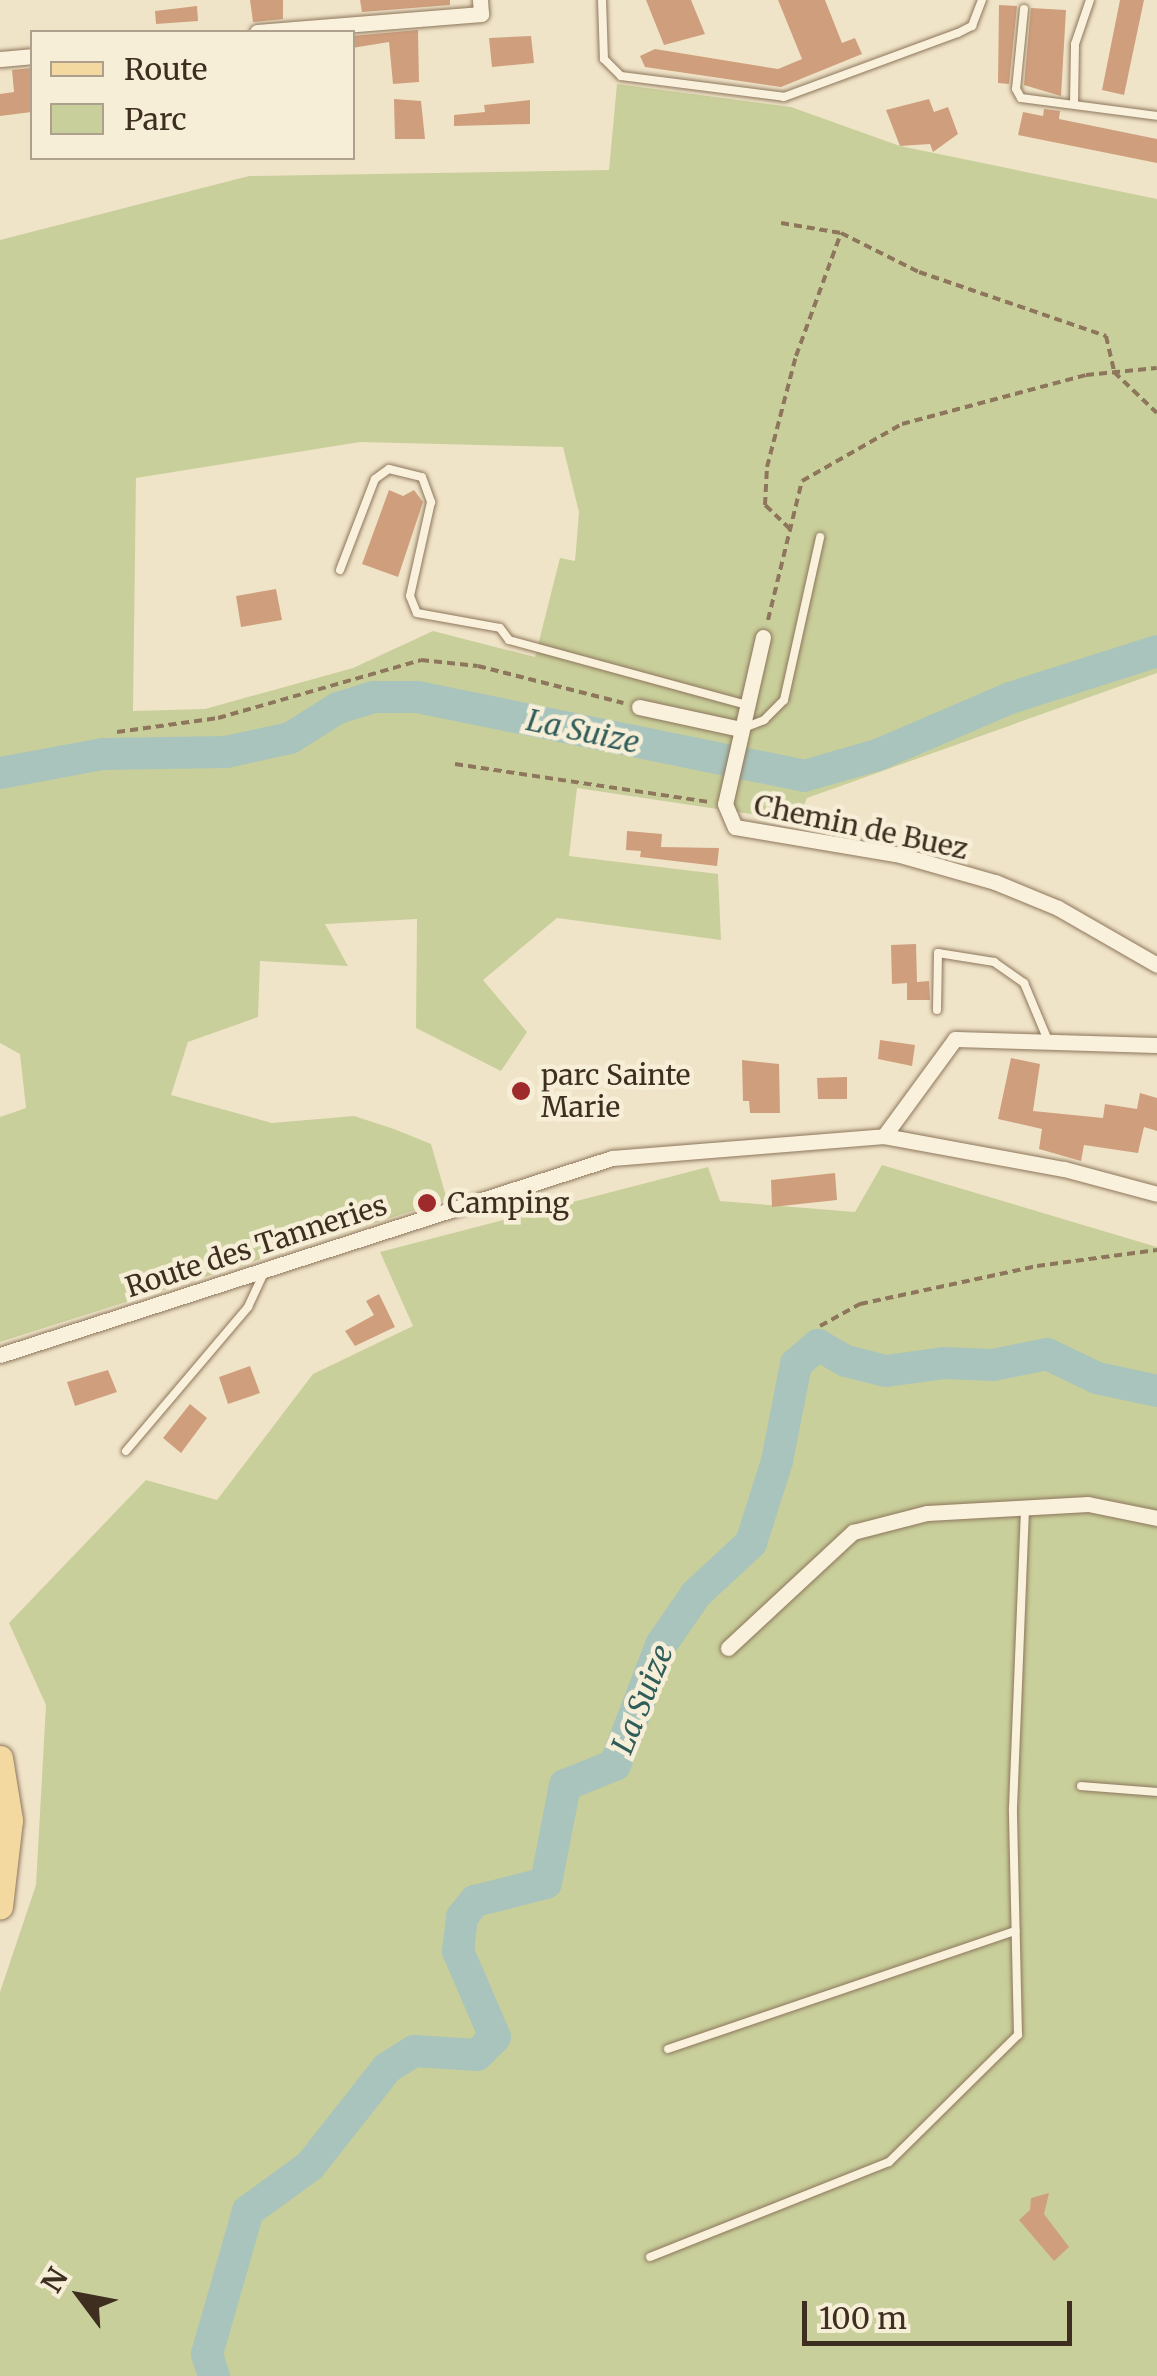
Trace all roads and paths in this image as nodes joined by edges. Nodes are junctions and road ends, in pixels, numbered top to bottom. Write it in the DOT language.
graph roads {
  1 [pos="480,0"];
  2 [pos="602,0"];
  3 [pos="982,0"];
  4 [pos="1090,0"];
  5 [pos="1024,10"];
  6 [pos="282,30"];
  7 [pos="30,56"];
  8 [pos="0,59"];
  9 [pos="1074,103"];
  10 [pos="1157,116"];
  11 [pos="781,223"];
  12 [pos="841,233"];
  13 [pos="1157,368"];
  14 [pos="1114,372"];
  15 [pos="1157,412"];
  16 [pos="790,529"];
  17 [pos="820,537"];
  18 [pos="340,570"];
  19 [pos="763,638"];
  20 [pos="747,705"];
  21 [pos="639,707"];
  22 [pos="742,729"];
  23 [pos="117,732"];
  24 [pos="454,764"];
  25 [pos="724,804"];
  26 [pos="1157,966"];
  27 [pos="937,1010"];
  28 [pos="1048,1038"];
  29 [pos="1157,1045"];
  30 [pos="884,1136"];
  31 [pos="1157,1194"];
  32 [pos="1157,1250"];
  33 [pos="266,1268"];
  34 [pos="820,1326"];
  35 [pos="0,1355"];
  36 [pos="126,1451"];
  37 [pos="1025,1507"];
  38 [pos="1157,1518"];
  39 [pos="728,1648"];
  40 [pos="0,1758"];
  41 [pos="1081,1786"];
  42 [pos="1157,1792"];
  43 [pos="0,1906"];
  44 [pos="1015,1931"];
  45 [pos="668,2049"];
  46 [pos="650,2257"];
  1 -- 6 [label="street"];
  2 -- 3 [label="lane"];
  4 -- 9 [label="lane"];
  5 -- 9 [label="lane"];
  7 -- 8 [label="street"];
  9 -- 10 [label="lane"];
  11 -- 12 [label="path"];
  12 -- 14 [label="path"];
  12 -- 16 [label="path"];
  13 -- 14 [label="path"];
  14 -- 15 [label="path"];
  14 -- 16 [label="path"];
  16 -- 19 [label="path"];
  17 -- 22 [label="lane"];
  18 -- 20 [label="lane"];
  19 -- 20 [label="street, Chemin de Buez"];
  20 -- 22 [label="street, Chemin de Buez"];
  21 -- 22 [label="street"];
  21 -- 23 [label="path"];
  22 -- 25 [label="street, Chemin de Buez"];
  24 -- 25 [label="path"];
  25 -- 26 [label="street, Chemin de Buez"];
  27 -- 28 [label="lane"];
  28 -- 29 [label="street"];
  28 -- 30 [label="street"];
  30 -- 31 [label="street, Route des Tanneries"];
  30 -- 33 [label="street, Route des Tanneries"];
  32 -- 34 [label="path"];
  33 -- 35 [label="street, Route des Tanneries"];
  33 -- 36 [label="lane"];
  37 -- 38 [label="street"];
  37 -- 39 [label="street"];
  37 -- 44 [label="lane"];
  40 -- 43 [label="main road"];
  41 -- 42 [label="lane"];
  44 -- 45 [label="lane"];
  44 -- 46 [label="lane"];
}
